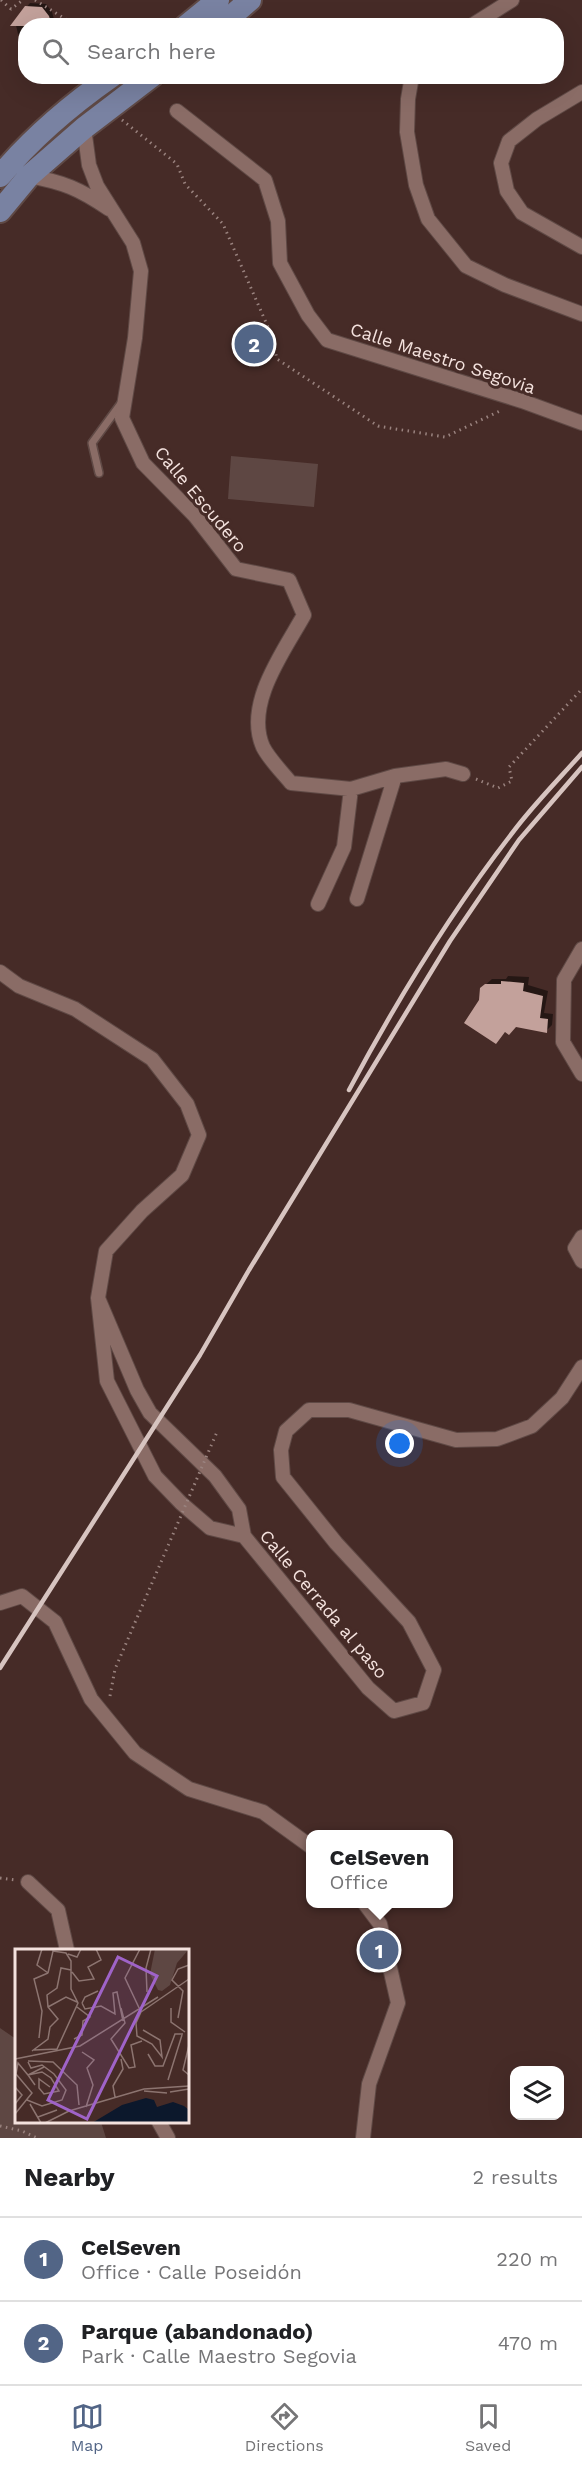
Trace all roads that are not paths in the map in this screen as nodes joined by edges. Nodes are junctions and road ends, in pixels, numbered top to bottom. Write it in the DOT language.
graph roads {
  1 [pos="218,0"];
  2 [pos="250,0"];
  3 [pos="512,0"];
  4 [pos="196,18"];
  5 [pos="229,18"];
  6 [pos="484,18"];
  7 [pos="101,84"];
  8 [pos="142,84"];
  9 [pos="411,84"];
  10 [pos="582,92"];
  11 [pos="177,111"];
  12 [pos="84,128"];
  13 [pos="0,176"];
  14 [pos="29,176"];
  15 [pos="0,211"];
  16 [pos="114,212"];
  17 [pos="582,247"];
  18 [pos="582,314"];
  19 [pos="127,395"];
  20 [pos="582,423"];
  21 [pos="99,472"];
  22 [pos="463,774"];
  23 [pos="395,776"];
  24 [pos="351,789"];
  25 [pos="357,898"];
  26 [pos="318,904"];
  27 [pos="582,948"];
  28 [pos="0,972"];
  29 [pos="582,1074"];
  30 [pos="582,1237"];
  31 [pos="582,1261"];
  32 [pos="98,1298"];
  33 [pos="582,1367"];
  34 [pos="244,1536"];
  35 [pos="0,1603"];
  36 [pos="306,1843"];
  37 [pos="28,1882"];
  38 [pos="368,1908"];
  39 [pos="67,1949"];
  40 [pos="160,2123"];
  41 [pos="168,2138"];
  42 [pos="363,2138"];
  1 -- 4 [label="main road"];
  2 -- 5 [label="main road"];
  3 -- 6 [label="street"];
  7 -- 13 [label="main road"];
  8 -- 12 [label="main road"];
  9 -- 18 [label="street"];
  10 -- 17 [label="street"];
  11 -- 20 [label="street, Calle Maestro Segovia"];
  12 -- 14 [label="main road"];
  12 -- 16 [label="street"];
  14 -- 15 [label="main road"];
  14 -- 16 [label="street"];
  16 -- 19 [label="street"];
  19 -- 21 [label="lane"];
  19 -- 24 [label="street, Calle Escudero"];
  22 -- 23 [label="street, Calle Escudero"];
  23 -- 24 [label="street, Calle Escudero"];
  23 -- 25 [label="street"];
  24 -- 26 [label="street"];
  27 -- 29 [label="street"];
  28 -- 32 [label="street, Calle Cerrada al paso"];
  30 -- 31 [label="street"];
  32 -- 34 [label="street, Calle Cerrada al paso"];
  32 -- 34 [label="street, Calle Cerrada al paso"];
  33 -- 34 [label="street, Calle Cerrada al paso"];
  35 -- 36 [label="street"];
  37 -- 39 [label="street"];
  38 -- 42 [label="street"];
  40 -- 41 [label="street"];
}
